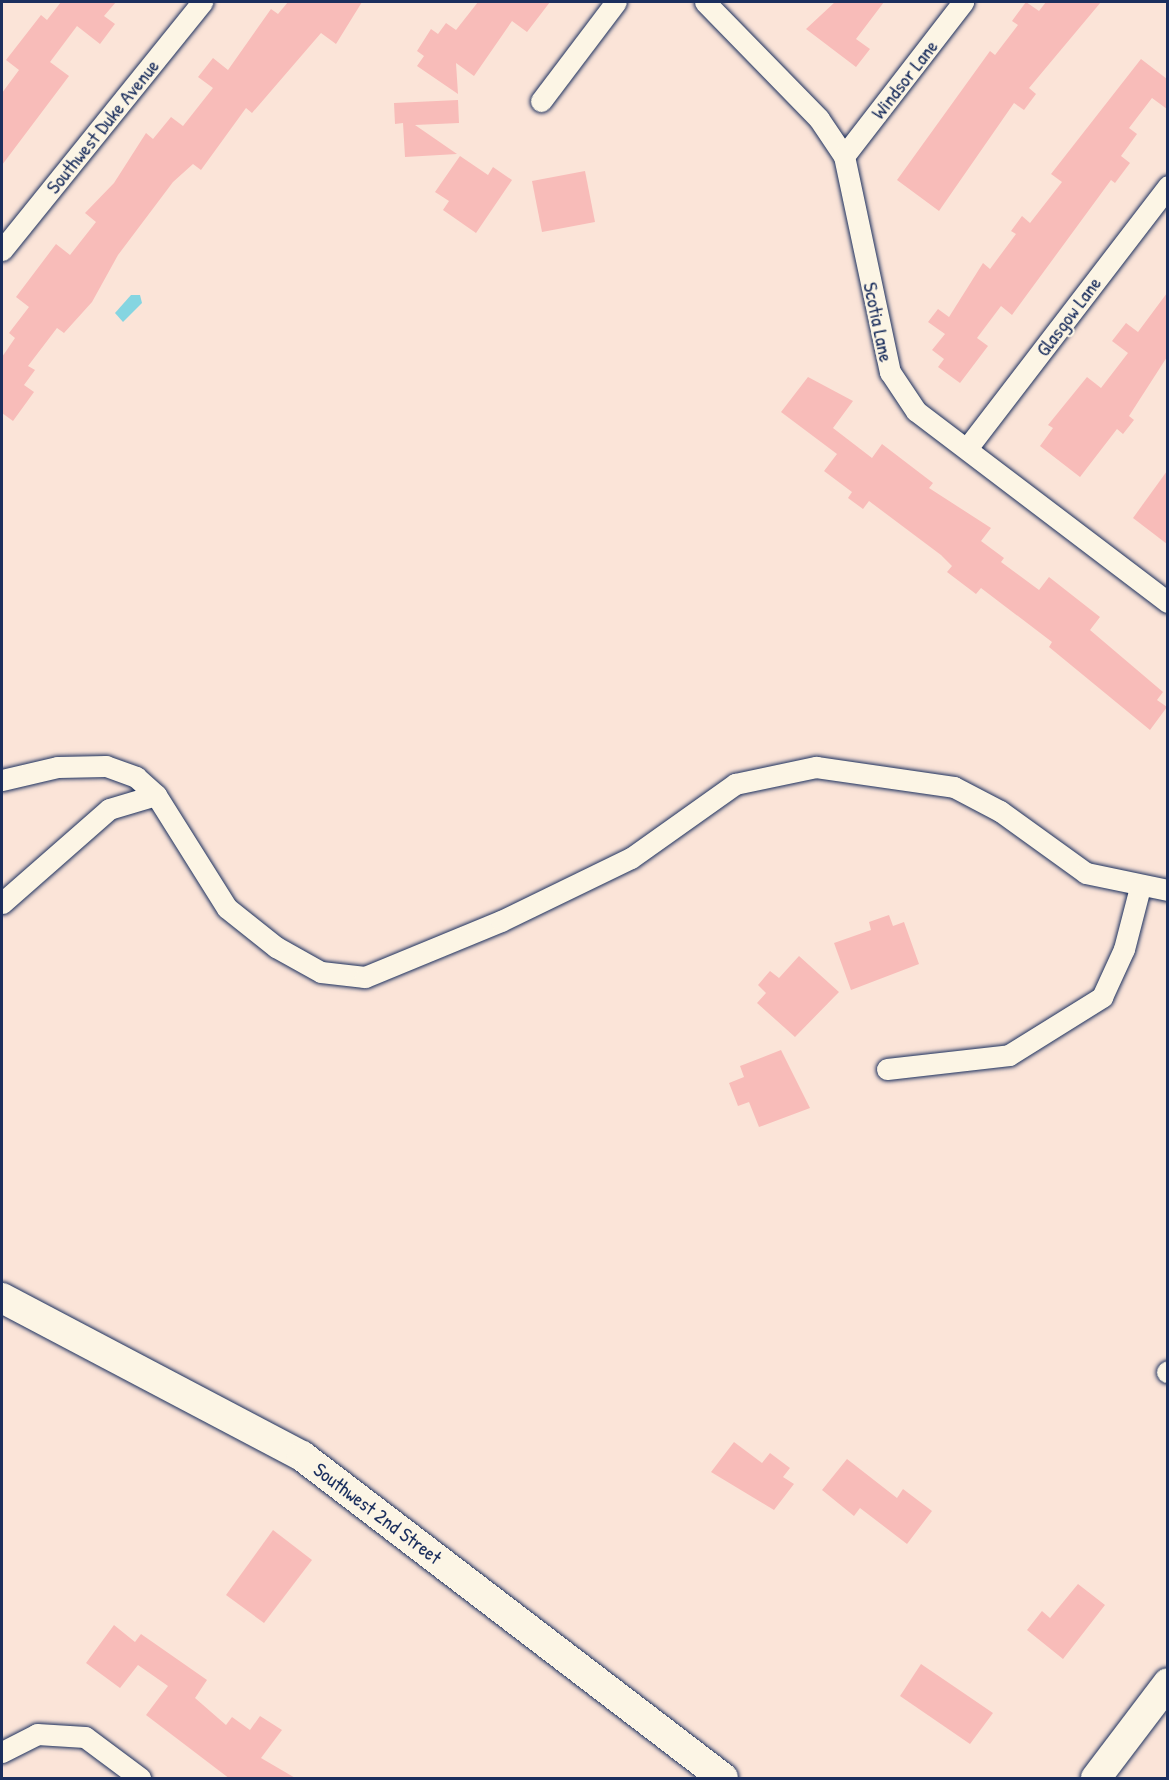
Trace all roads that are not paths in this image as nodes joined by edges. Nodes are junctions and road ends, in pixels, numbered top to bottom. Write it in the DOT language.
graph roads {
  1 [pos="202,2"];
  2 [pos="616,2"];
  3 [pos="705,2"];
  4 [pos="963,2"];
  5 [pos="540,101"];
  6 [pos="844,156"];
  7 [pos="1167,186"];
  8 [pos="2,250"];
  9 [pos="968,447"];
  10 [pos="1167,602"];
  11 [pos="2,780"];
  12 [pos="156,795"];
  13 [pos="1140,887"];
  14 [pos="1167,890"];
  15 [pos="2,903"];
  16 [pos="887,1069"];
  17 [pos="2,1298"];
  18 [pos="1167,1683"];
  19 [pos="2,1752"];
  20 [pos="140,1779"];
  21 [pos="723,1779"];
  22 [pos="1096,1779"];
  1 -- 8 [label="street, Southwest Duke Avenue"];
  2 -- 5 [label="street"];
  3 -- 6 [label="street, Scotia Lane"];
  4 -- 6 [label="street, Windsor Lane"];
  6 -- 9 [label="street, Scotia Lane"];
  7 -- 9 [label="street, Glasgow Lane"];
  9 -- 10 [label="street, Scotia Lane"];
  11 -- 12 [label="street"];
  12 -- 13 [label="street"];
  12 -- 15 [label="street"];
  13 -- 14 [label="street"];
  13 -- 16 [label="street"];
  17 -- 21 [label="main road, Southwest 2nd Street"];
  18 -- 22 [label="main road"];
  19 -- 20 [label="street"];
}
